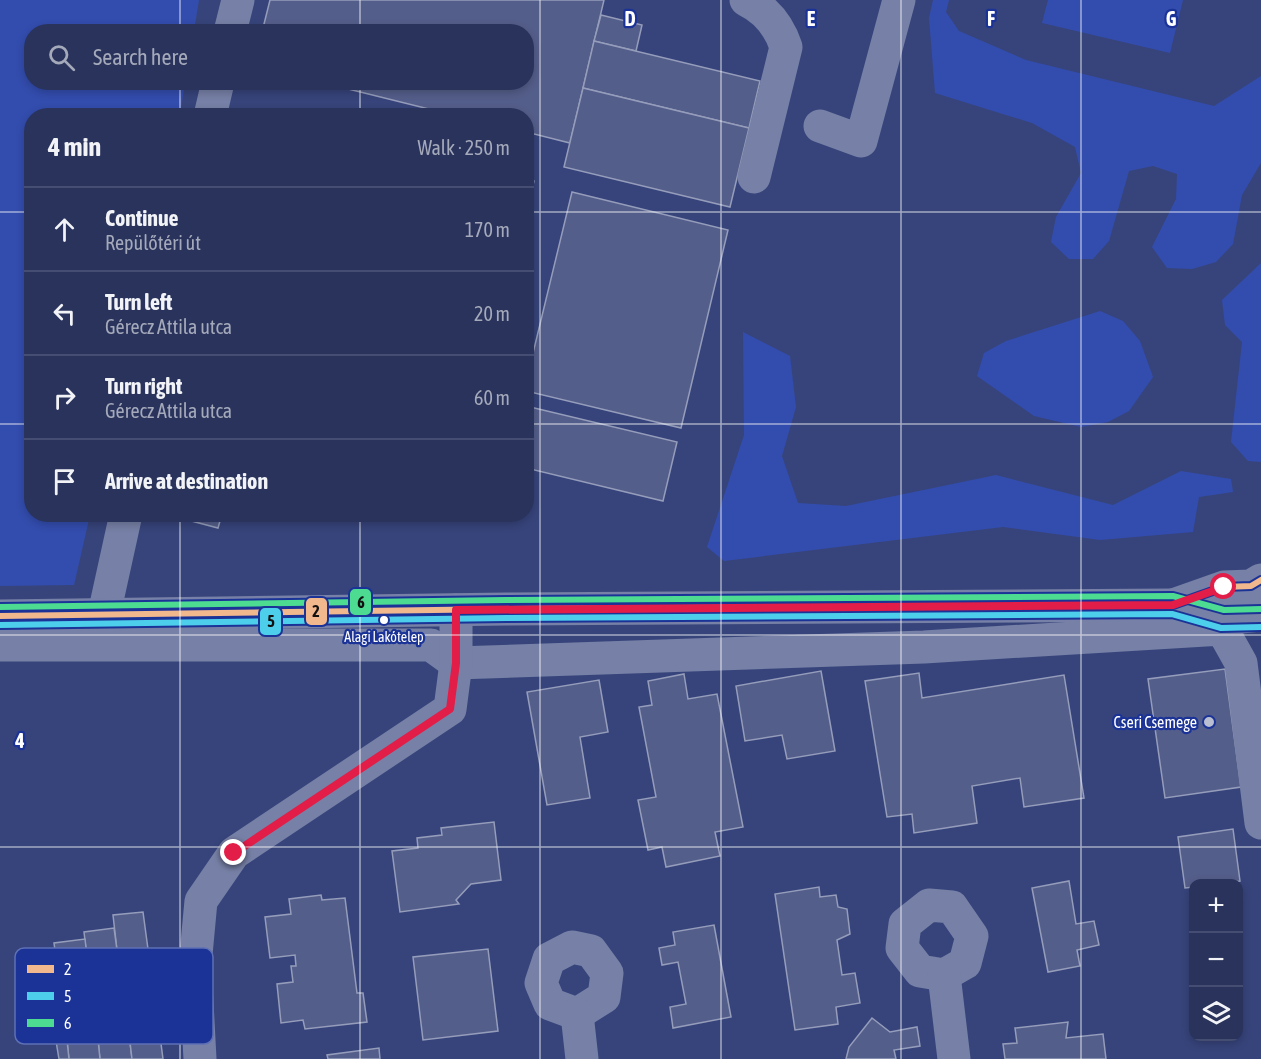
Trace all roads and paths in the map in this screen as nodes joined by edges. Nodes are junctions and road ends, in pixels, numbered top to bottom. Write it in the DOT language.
graph roads {
  1 [pos="238,0"];
  2 [pos="746,0"];
  3 [pos="899,0"];
  4 [pos="232,24"];
  5 [pos="216,90"];
  6 [pos="212,108"];
  7 [pos="820,126"];
  8 [pos="754,177"];
  9 [pos="124,522"];
  10 [pos="1261,580"];
  11 [pos="1173,605"];
  12 [pos="456,610"];
  13 [pos="104,614"];
  14 [pos="0,616"];
  15 [pos="1260,616"];
  16 [pos="0,645"];
  17 [pos="444,654"];
  18 [pos="1261,823"];
  19 [pos="197,948"];
  20 [pos="944,975"];
  21 [pos="577,1014"];
  22 [pos="199,1044"];
  23 [pos="200,1059"];
  24 [pos="582,1059"];
  25 [pos="954,1059"];
  1 -- 4 [label="street"];
  2 -- 8 [label="street"];
  3 -- 7 [label="street"];
  5 -- 6 [label="street"];
  9 -- 13 [label="street"];
  10 -- 11 [label="street"];
  11 -- 12 [label="street"];
  11 -- 15 [label="street"];
  12 -- 13 [label="street"];
  12 -- 17 [label="street"];
  13 -- 14 [label="street"];
  16 -- 17 [label="street"];
  17 -- 18 [label="street"];
  17 -- 19 [label="street"];
  20 -- 25 [label="street"];
  21 -- 24 [label="street"];
  22 -- 23 [label="street"];
}
